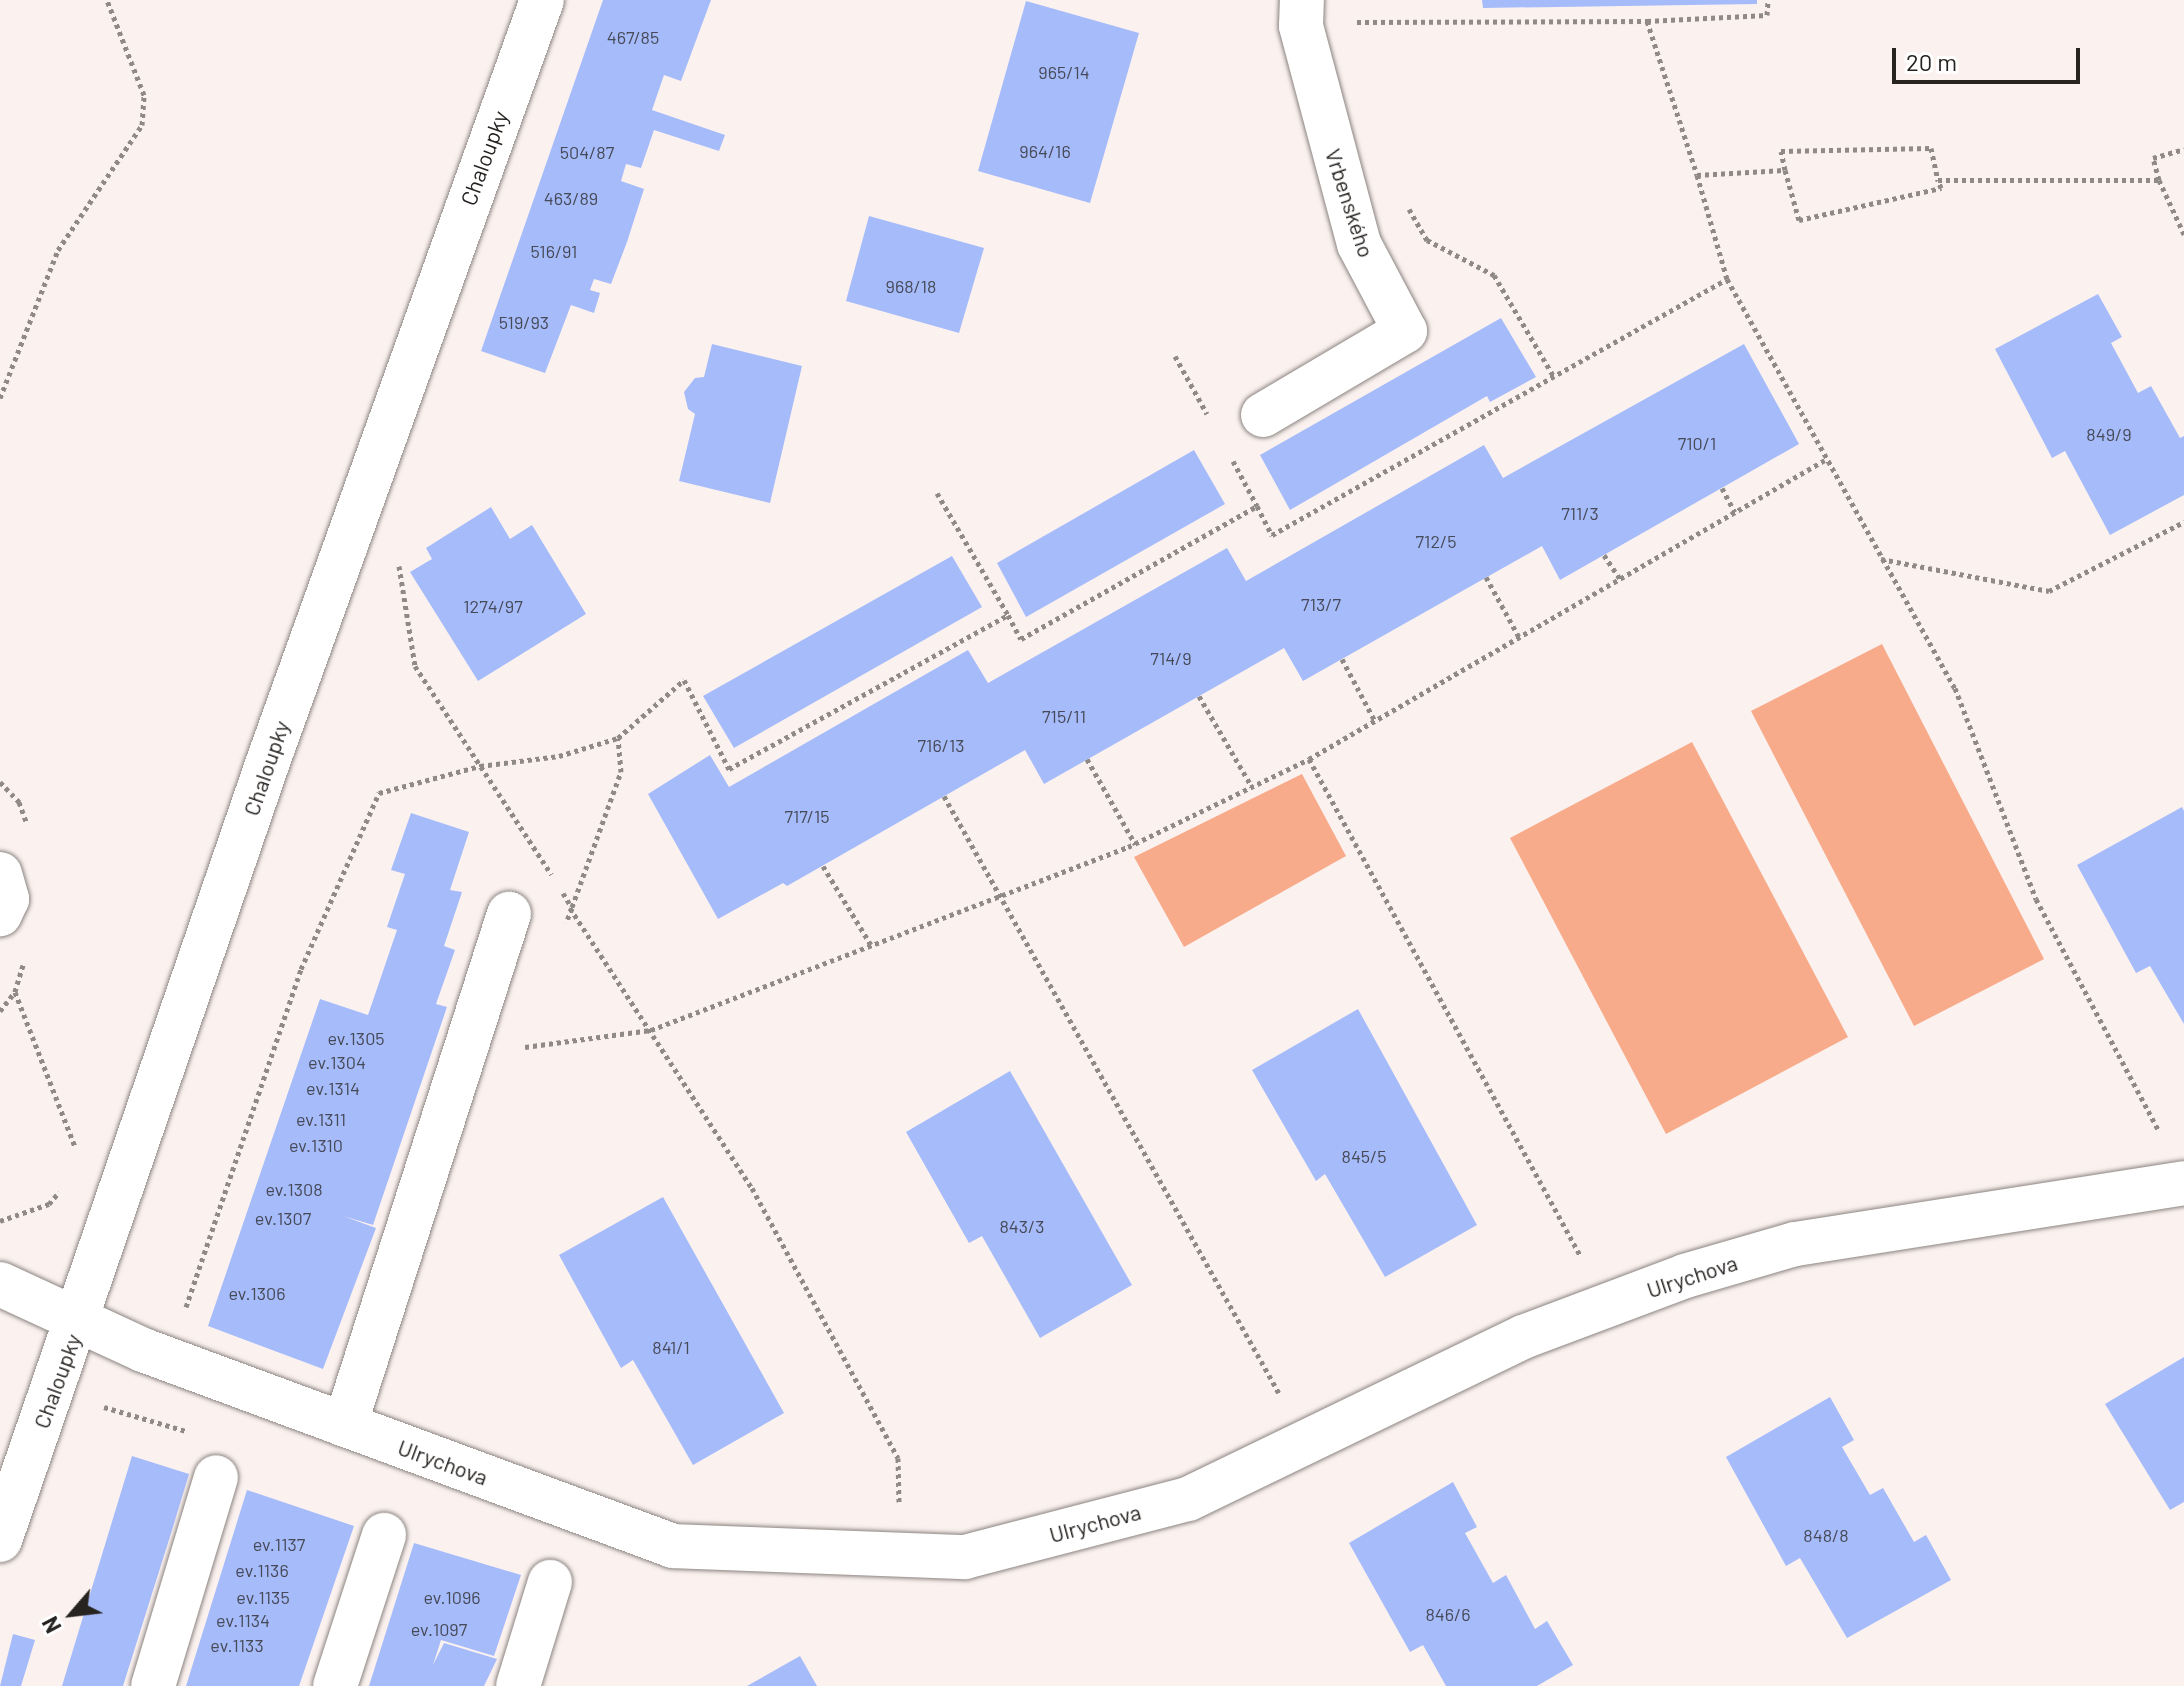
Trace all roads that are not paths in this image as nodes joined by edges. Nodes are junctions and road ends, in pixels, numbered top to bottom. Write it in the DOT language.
graph roads {
  1 [pos="542,0"];
  2 [pos="1302,0"];
  3 [pos="1263,415"];
  4 [pos="0,874"];
  5 [pos="0,914"];
  6 [pos="509,914"];
  7 [pos="2184,1183"];
  8 [pos="0,1284"];
  9 [pos="78,1321"];
  10 [pos="345,1425"];
  11 [pos="216,1477"];
  12 [pos="384,1535"];
  13 [pos="0,1540"];
  14 [pos="550,1582"];
  15 [pos="153,1686"];
  16 [pos="335,1686"];
  17 [pos="518,1686"];
  1 -- 9 [label="street, Chaloupky"];
  2 -- 3 [label="street, Vrbenského"];
  4 -- 5 [label="street"];
  6 -- 10 [label="street"];
  7 -- 10 [label="street, Ulrychova"];
  8 -- 9 [label="street, Ulrychova"];
  9 -- 10 [label="street, Ulrychova"];
  9 -- 13 [label="street, Chaloupky"];
  11 -- 15 [label="street"];
  12 -- 16 [label="street"];
  14 -- 17 [label="street"];
}
